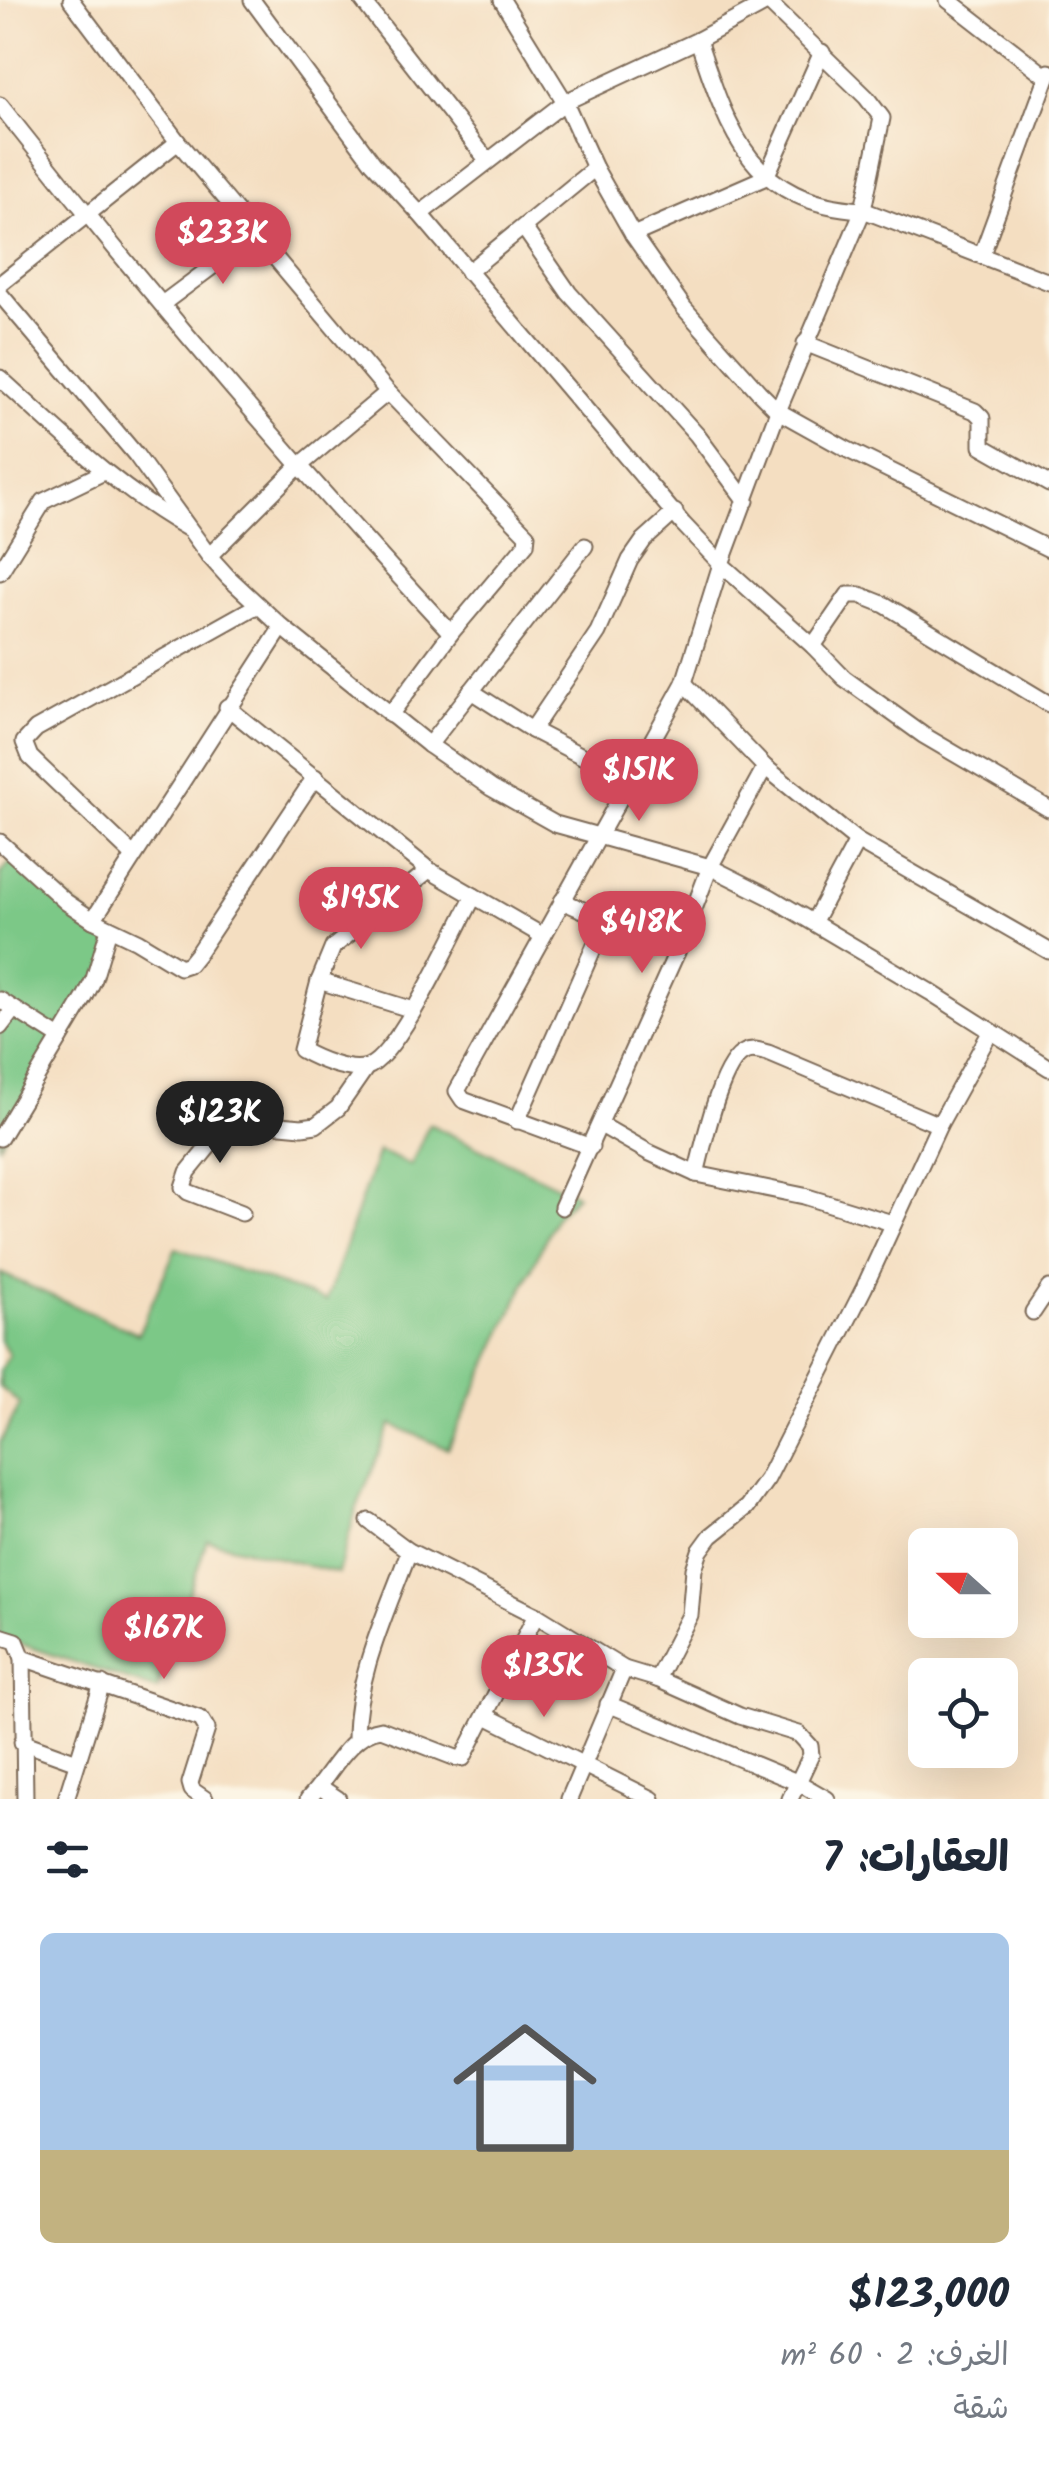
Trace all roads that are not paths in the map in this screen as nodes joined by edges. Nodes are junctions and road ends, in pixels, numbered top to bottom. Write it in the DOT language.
graph roads {
  1 [pos="71,0"];
  2 [pos="252,0"];
  3 [pos="362,0"];
  4 [pos="502,0"];
  5 [pos="948,0"];
  6 [pos="771,1"];
  7 [pos="698,40"];
  8 [pos="822,52"];
  9 [pos="1048,74"];
  10 [pos="565,102"];
  11 [pos="0,105"];
  12 [pos="178,142"];
  13 [pos="487,160"];
  14 [pos="594,168"];
  15 [pos="766,177"];
  16 [pos="863,210"];
  17 [pos="86,214"];
  18 [pos="420,214"];
  19 [pos="524,228"];
  20 [pos="256,234"];
  21 [pos="633,234"];
  22 [pos="982,254"];
  23 [pos="468,272"];
  24 [pos="1049,282"];
  25 [pos="0,284"];
  26 [pos="0,294"];
  27 [pos="162,304"];
  28 [pos="805,344"];
  29 [pos="0,378"];
  30 [pos="388,392"];
  31 [pos="778,411"];
  32 [pos="298,467"];
  33 [pos="104,472"];
  34 [pos="1049,484"];
  35 [pos="746,501"];
  36 [pos="675,512"];
  37 [pos="190,530"];
  38 [pos="586,546"];
  39 [pos="1049,549"];
  40 [pos="209,556"];
  41 [pos="721,564"];
  42 [pos="0,572"];
  43 [pos="258,605"];
  44 [pos="282,628"];
  45 [pos="450,633"];
  46 [pos="814,646"];
  47 [pos="684,683"];
  48 [pos="471,691"];
  49 [pos="1049,704"];
  50 [pos="227,707"];
  51 [pos="390,715"];
  52 [pos="532,730"];
  53 [pos="429,746"];
  54 [pos="765,767"];
  55 [pos="315,777"];
  56 [pos="630,781"];
  57 [pos="1049,810"];
  58 [pos="599,838"];
  59 [pos="0,842"];
  60 [pos="857,842"];
  61 [pos="133,856"];
  62 [pos="710,867"];
  63 [pos="429,870"];
  64 [pos="474,896"];
  65 [pos="562,902"];
  66 [pos="93,920"];
  67 [pos="606,920"];
  68 [pos="814,921"];
  69 [pos="109,929"];
  70 [pos="543,936"];
  71 [pos="680,942"];
  72 [pos="1049,952"];
  73 [pos="319,981"];
  74 [pos="7,1004"];
  75 [pos="413,1010"];
  76 [pos="0,1027"];
  77 [pos="991,1031"];
  78 [pos="60,1038"];
  79 [pos="365,1068"];
  80 [pos="1049,1068"];
  81 [pos="516,1122"];
  82 [pos="601,1125"];
  83 [pos="939,1125"];
  84 [pos="0,1138"];
  85 [pos="591,1147"];
  86 [pos="696,1174"];
  87 [pos="562,1207"];
  88 [pos="242,1213"];
  89 [pos="892,1224"];
  90 [pos="1049,1288"];
  91 [pos="1033,1312"];
  92 [pos="369,1521"];
  93 [pos="409,1552"];
  94 [pos="536,1615"];
  95 [pos="0,1636"];
  96 [pos="23,1658"];
  97 [pos="624,1669"];
  98 [pos="657,1678"];
  99 [pos="102,1684"];
  100 [pos="608,1704"];
  101 [pos="486,1716"];
  102 [pos="356,1739"];
  103 [pos="22,1742"];
  104 [pos="78,1762"];
  105 [pos="582,1765"];
  106 [pos="799,1783"];
  107 [pos="314,1793"];
  108 [pos="25,1799"];
  109 [pos="66,1799"];
  110 [pos="206,1799"];
  111 [pos="338,1799"];
  112 [pos="569,1799"];
  113 [pos="652,1799"];
  114 [pos="790,1799"];
  115 [pos="827,1799"];
  1 -- 12 [label="street"];
  2 -- 18 [label="street"];
  3 -- 13 [label="street"];
  4 -- 10 [label="street"];
  5 -- 9 [label="street"];
  6 -- 7 [label="street"];
  6 -- 8 [label="street"];
  7 -- 10 [label="street"];
  7 -- 15 [label="street"];
  8 -- 15 [label="street"];
  8 -- 16 [label="street"];
  9 -- 22 [label="street"];
  10 -- 13 [label="street"];
  10 -- 14 [label="street"];
  11 -- 17 [label="street"];
  12 -- 17 [label="street"];
  12 -- 20 [label="street"];
  13 -- 18 [label="street"];
  14 -- 19 [label="street"];
  14 -- 21 [label="street"];
  15 -- 16 [label="street"];
  15 -- 21 [label="street"];
  16 -- 22 [label="street"];
  16 -- 28 [label="street"];
  17 -- 25 [label="street"];
  17 -- 27 [label="street"];
  18 -- 23 [label="street"];
  19 -- 23 [label="street"];
  19 -- 35 [label="street"];
  20 -- 27 [label="street"];
  20 -- 30 [label="street"];
  21 -- 31 [label="street"];
  22 -- 24 [label="street"];
  23 -- 36 [label="street"];
  26 -- 37 [label="street"];
  27 -- 32 [label="street"];
  28 -- 31 [label="street"];
  28 -- 34 [label="street"];
  29 -- 33 [label="street"];
  30 -- 32 [label="street"];
  30 -- 45 [label="street"];
  31 -- 35 [label="street"];
  31 -- 39 [label="street"];
  32 -- 40 [label="street"];
  32 -- 45 [label="street"];
  33 -- 37 [label="street"];
  33 -- 42 [label="street"];
  35 -- 41 [label="street"];
  36 -- 41 [label="street"];
  36 -- 52 [label="street"];
  37 -- 40 [label="street"];
  38 -- 48 [label="street"];
  40 -- 43 [label="street"];
  41 -- 46 [label="street"];
  41 -- 47 [label="street"];
  43 -- 44 [label="street"];
  43 -- 61 [label="street"];
  44 -- 50 [label="street"];
  44 -- 51 [label="street"];
  45 -- 51 [label="street"];
  46 -- 49 [label="street"];
  46 -- 57 [label="street"];
  47 -- 54 [label="street"];
  47 -- 56 [label="street"];
  48 -- 52 [label="street"];
  48 -- 53 [label="street"];
  50 -- 55 [label="street"];
  50 -- 61 [label="street"];
  51 -- 53 [label="street"];
  52 -- 56 [label="street"];
  53 -- 58 [label="street"];
  54 -- 60 [label="street"];
  54 -- 62 [label="street"];
  55 -- 63 [label="street"];
  55 -- 69 [label="street"];
  56 -- 58 [label="street"];
  58 -- 62 [label="street"];
  58 -- 65 [label="street"];
  59 -- 66 [label="street"];
  60 -- 68 [label="street"];
  60 -- 72 [label="street"];
  61 -- 66 [label="street"];
  62 -- 68 [label="street"];
  62 -- 71 [label="street"];
  63 -- 64 [label="street"];
  63 -- 73 [label="street"];
  64 -- 70 [label="street"];
  64 -- 75 [label="street"];
  65 -- 67 [label="street"];
  65 -- 70 [label="street"];
  66 -- 69 [label="street"];
  67 -- 71 [label="street"];
  67 -- 81 [label="street"];
  68 -- 77 [label="street"];
  69 -- 78 [label="street"];
  70 -- 81 [label="street"];
  71 -- 82 [label="street"];
  73 -- 75 [label="street"];
  73 -- 79 [label="street"];
  74 -- 76 [label="street"];
  74 -- 78 [label="street"];
  75 -- 79 [label="street"];
  77 -- 80 [label="street"];
  77 -- 83 [label="street"];
  78 -- 84 [label="street"];
  79 -- 88 [label="street"];
  81 -- 85 [label="street"];
  82 -- 85 [label="street"];
  82 -- 86 [label="street"];
  83 -- 86 [label="street"];
  83 -- 89 [label="street"];
  85 -- 87 [label="street"];
  86 -- 89 [label="street"];
  89 -- 98 [label="street"];
  90 -- 91 [label="street"];
  92 -- 93 [label="street"];
  93 -- 94 [label="street"];
  93 -- 102 [label="street"];
  94 -- 97 [label="street"];
  94 -- 101 [label="street"];
  95 -- 96 [label="street"];
  96 -- 99 [label="street"];
  96 -- 103 [label="street"];
  97 -- 98 [label="street"];
  97 -- 100 [label="street"];
  98 -- 106 [label="street"];
  99 -- 104 [label="street"];
  99 -- 110 [label="street"];
  100 -- 105 [label="street"];
  100 -- 106 [label="street"];
  101 -- 102 [label="street"];
  101 -- 105 [label="street"];
  102 -- 107 [label="street"];
  103 -- 104 [label="street"];
  103 -- 108 [label="street"];
  104 -- 109 [label="street"];
  105 -- 112 [label="street"];
  105 -- 113 [label="street"];
  106 -- 114 [label="street"];
  106 -- 115 [label="street"];
  107 -- 111 [label="street"];
}
